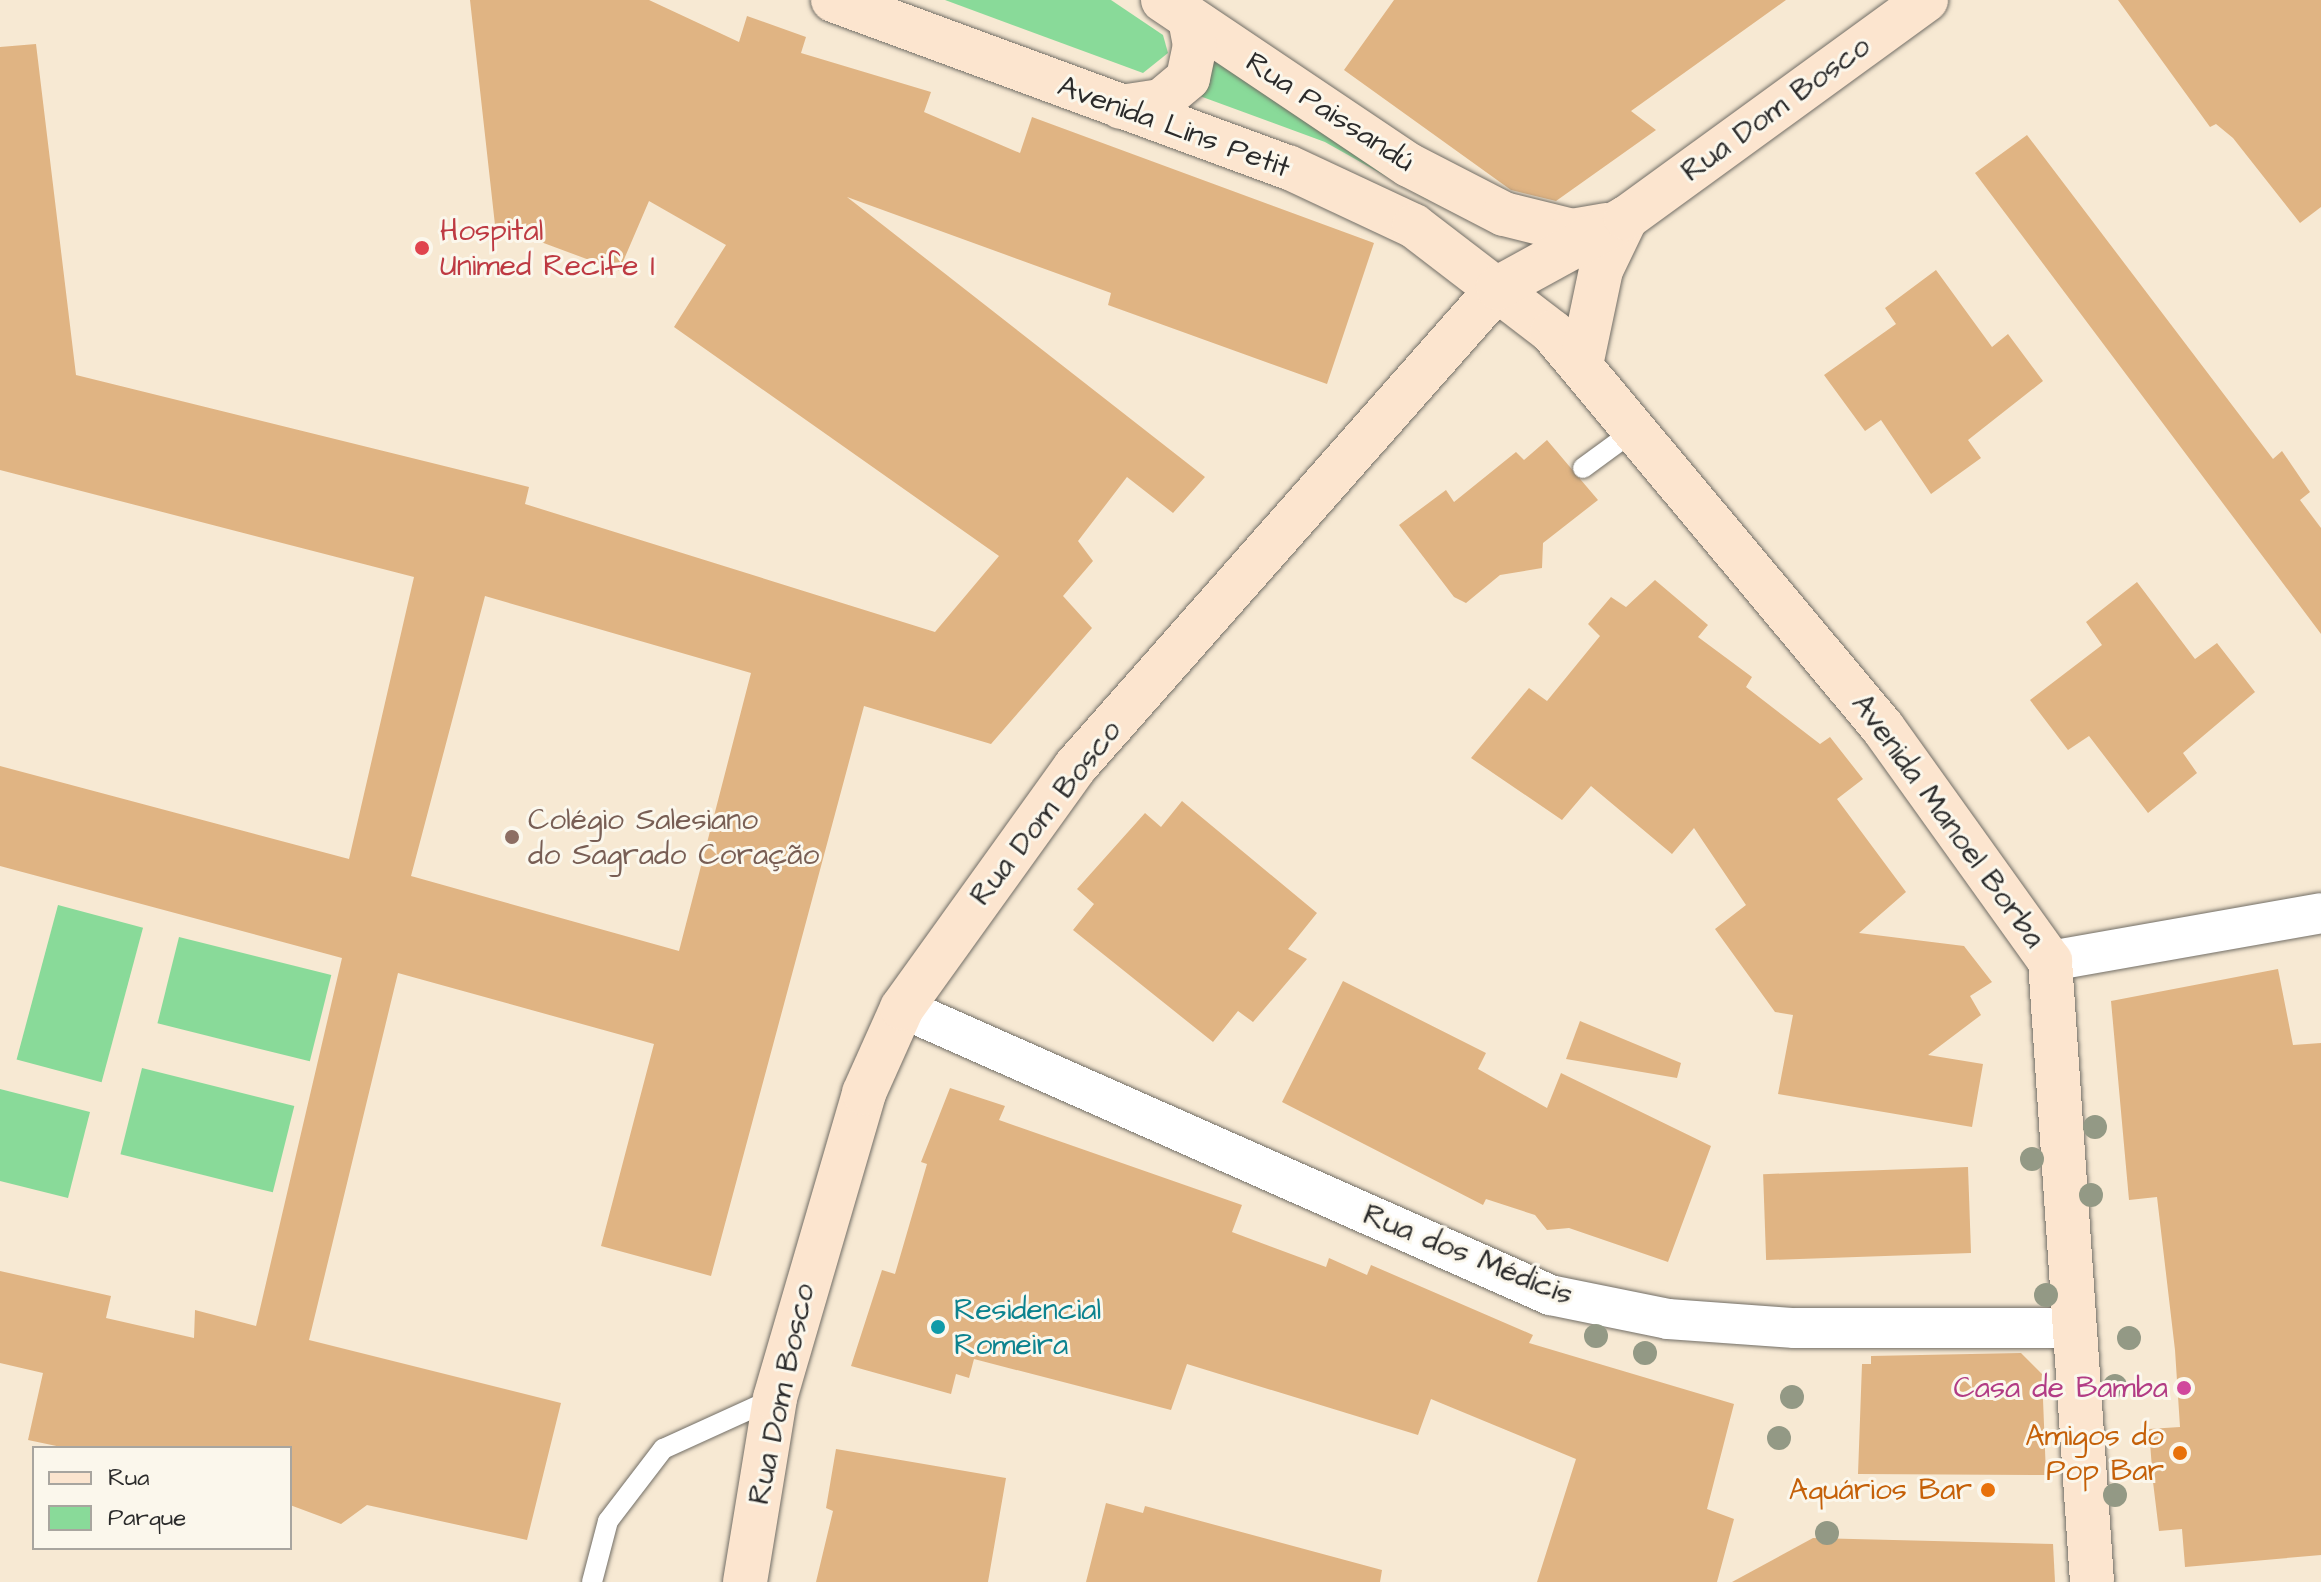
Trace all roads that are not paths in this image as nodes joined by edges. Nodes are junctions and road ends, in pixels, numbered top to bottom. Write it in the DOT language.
graph roads {
  1 [pos="833,0"];
  2 [pos="1926,0"];
  3 [pos="1176,9"];
  4 [pos="1121,107"];
  5 [pos="1504,214"];
  6 [pos="1626,218"];
  7 [pos="1498,288"];
  8 [pos="1581,365"];
  9 [pos="1635,430"];
  10 [pos="1583,468"];
  11 [pos="2321,913"];
  12 [pos="2050,961"];
  13 [pos="902,1008"];
  14 [pos="2074,1328"];
  15 [pos="775,1398"];
  16 [pos="592,1582"];
  17 [pos="745,1582"];
  18 [pos="2092,1582"];
  1 -- 4 [label="main road, Avenida Lins Petit"];
  2 -- 6 [label="main road, Rua Dom Bosco"];
  3 -- 4 [label="main road"];
  3 -- 5 [label="main road, Rua Paissandú"];
  4 -- 7 [label="main road, Avenida Lins Petit"];
  5 -- 6 [label="main road, Rua Dom Bosco"];
  6 -- 7 [label="main road, Rua Dom Bosco"];
  6 -- 8 [label="main road"];
  7 -- 8 [label="main road, Avenida Manoel Borba"];
  7 -- 13 [label="main road, Rua Dom Bosco"];
  8 -- 9 [label="main road, Avenida Manoel Borba"];
  9 -- 10 [label="lane"];
  9 -- 12 [label="main road, Avenida Manoel Borba"];
  11 -- 12 [label="street"];
  12 -- 14 [label="main road, Avenida Manoel Borba"];
  13 -- 14 [label="street, Rua dos Médicis"];
  13 -- 15 [label="main road, Rua Dom Bosco"];
  14 -- 18 [label="main road, Avenida Manoel Borba"];
  15 -- 16 [label="lane"];
  15 -- 17 [label="main road, Rua Dom Bosco"];
}
